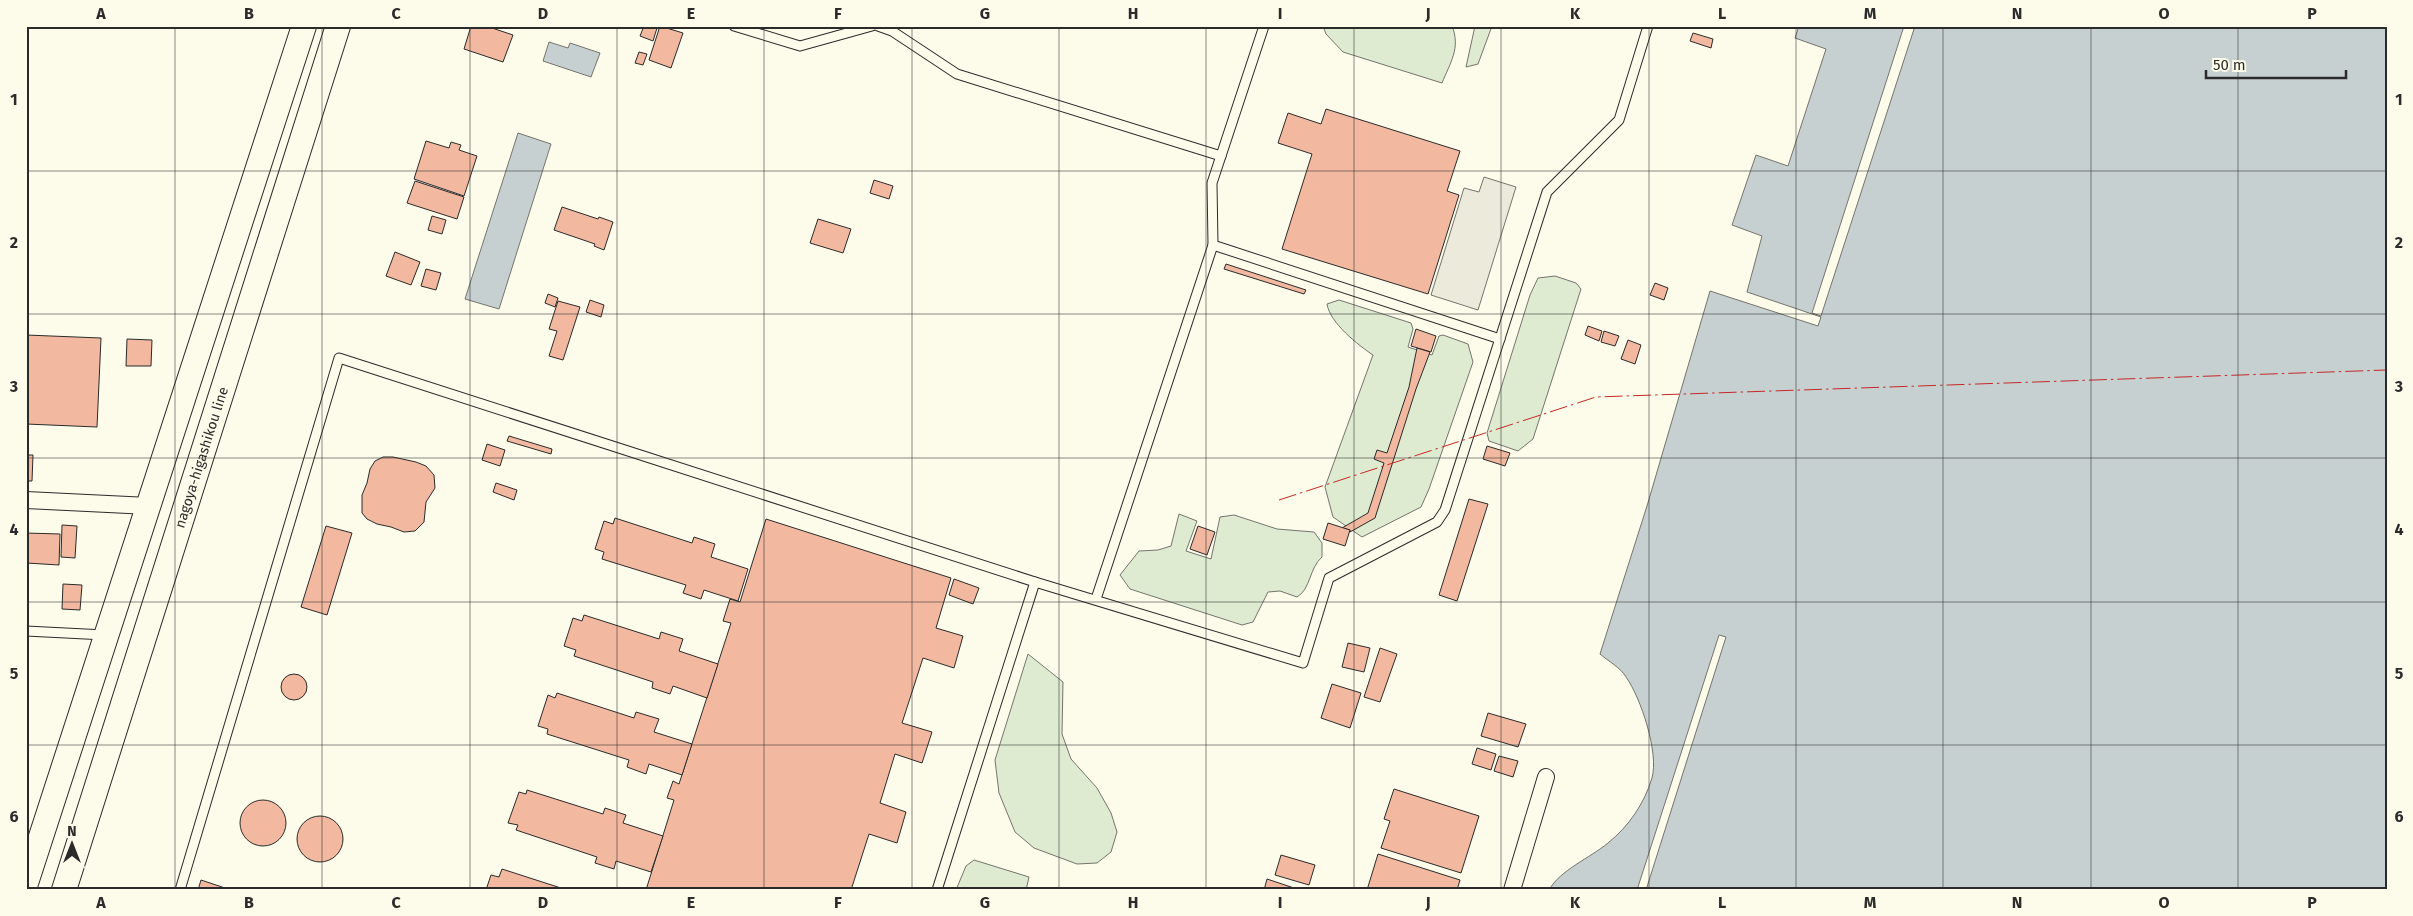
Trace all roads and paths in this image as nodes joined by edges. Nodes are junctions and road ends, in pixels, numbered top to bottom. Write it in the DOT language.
graph roads {
  1 [pos="304,26"];
  2 [pos="338,26"];
  3 [pos="734,26"];
  4 [pos="872,26"];
  5 [pos="878,26"];
  6 [pos="1264,26"];
  7 [pos="1648,26"];
  8 [pos="1221,156"];
  9 [pos="1212,245"];
  10 [pos="1500,340"];
  11 [pos="26,500"];
  12 [pos="149,506"];
  13 [pos="1035,582"];
  14 [pos="1096,599"];
  15 [pos="26,630"];
  16 [pos="105,635"];
  17 [pos="1546,777"];
  18 [pos="26,883"];
  19 [pos="64,890"];
  20 [pos="180,890"];
  21 [pos="937,890"];
  22 [pos="1512,890"];
  1 -- 12 [label="main road"];
  2 -- 19 [label="main road, nagoya-higashikou line"];
  3 -- 4 [label="lane"];
  5 -- 8 [label="lane"];
  6 -- 8 [label="lane"];
  7 -- 10 [label="lane"];
  8 -- 9 [label="lane"];
  9 -- 10 [label="lane"];
  9 -- 14 [label="lane"];
  10 -- 14 [label="lane"];
  11 -- 12 [label="street"];
  12 -- 16 [label="main road"];
  13 -- 14 [label="lane"];
  13 -- 20 [label="lane"];
  13 -- 21 [label="lane"];
  15 -- 16 [label="lane"];
  16 -- 18 [label="main road"];
  17 -- 22 [label="street"];
}
